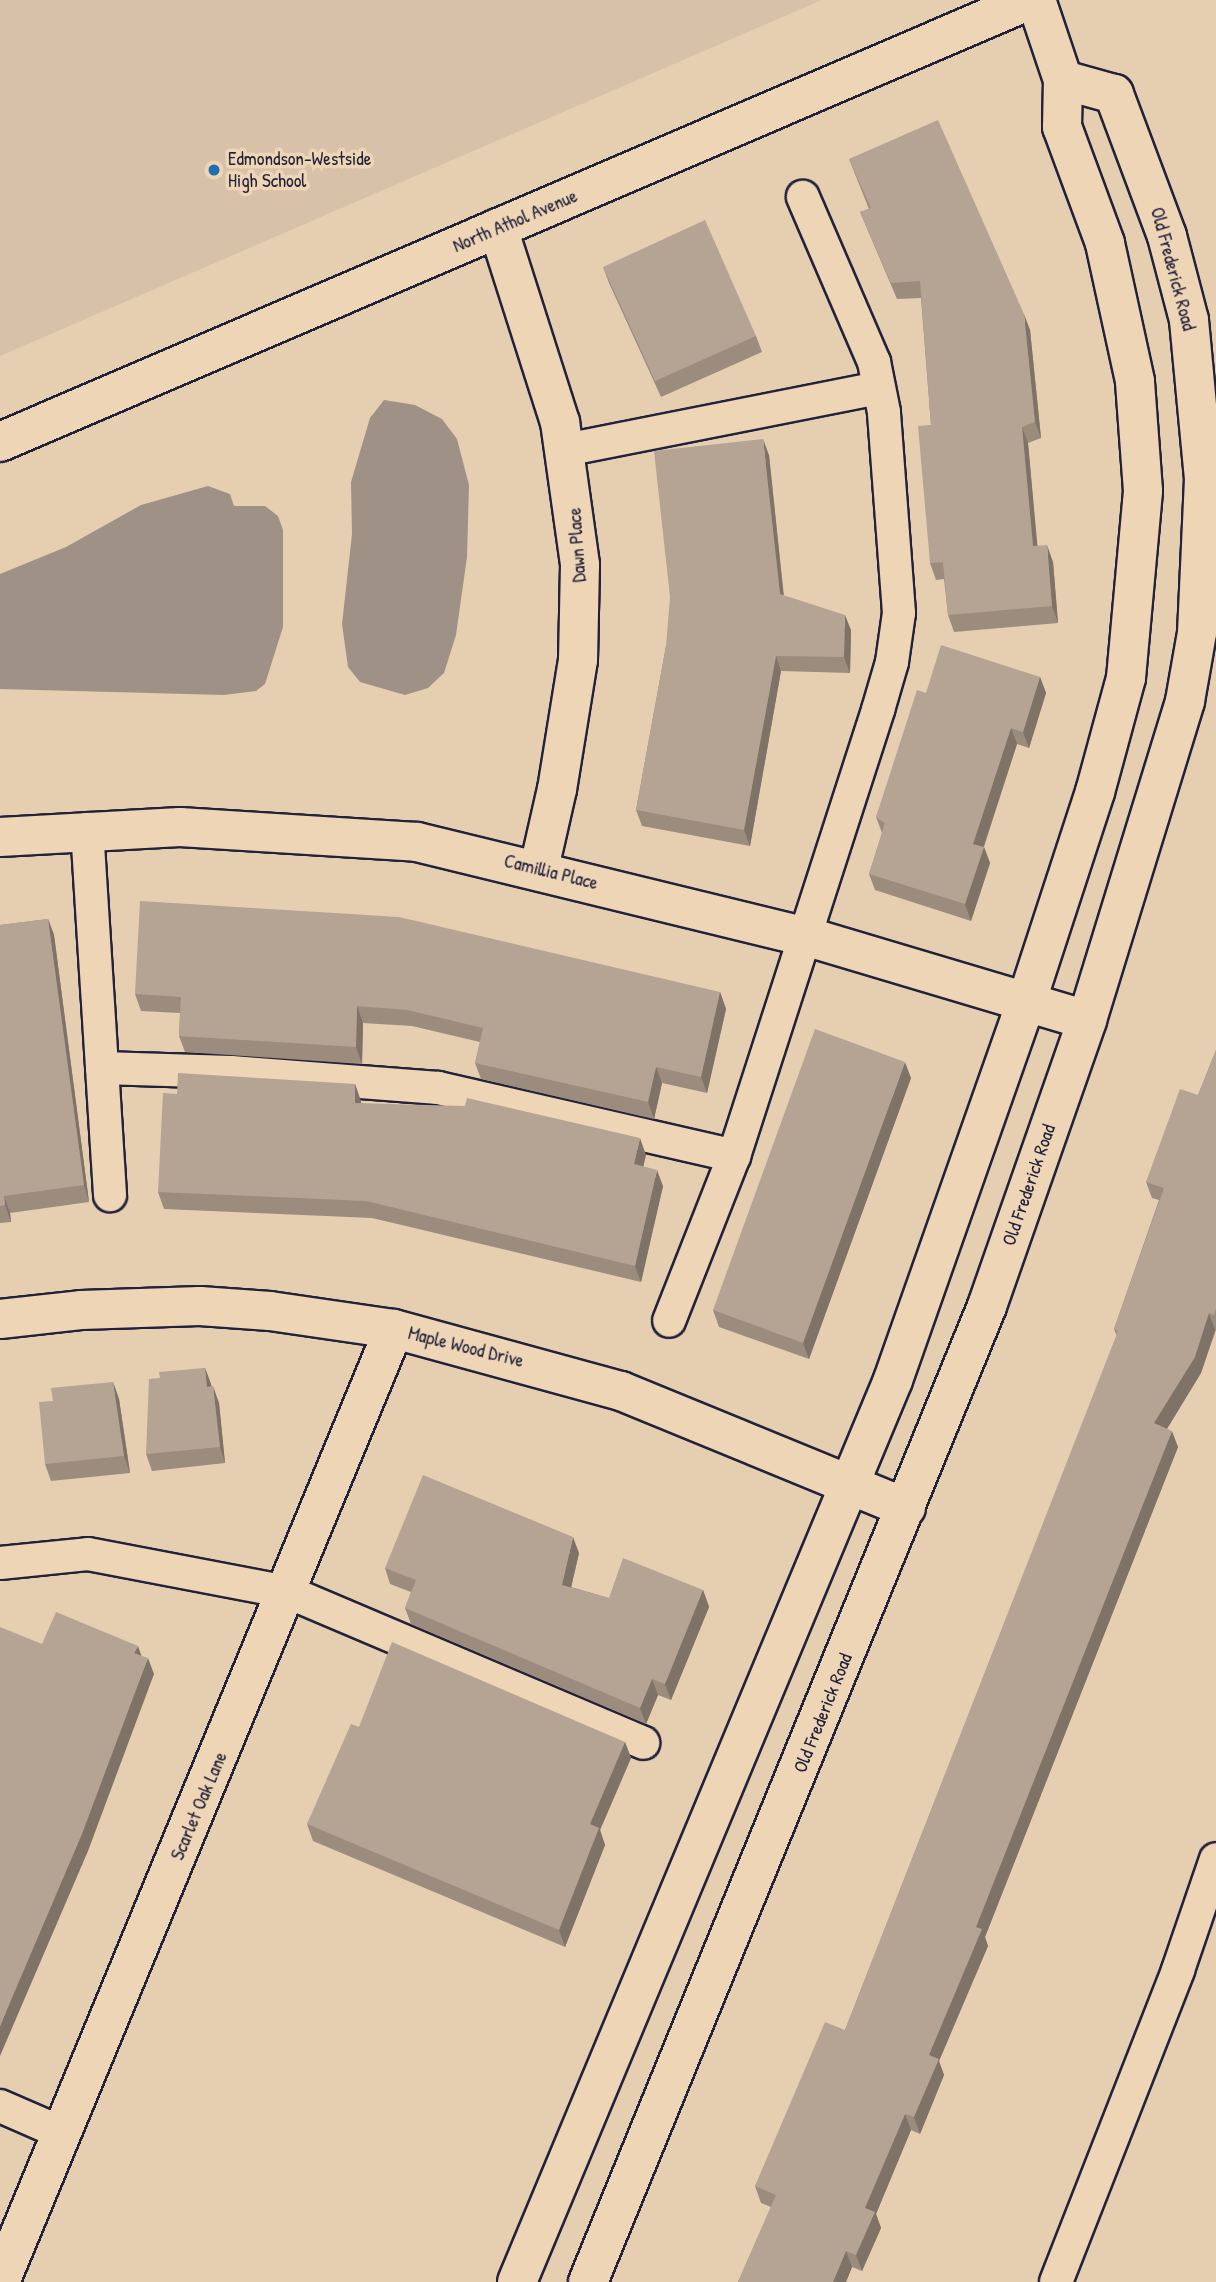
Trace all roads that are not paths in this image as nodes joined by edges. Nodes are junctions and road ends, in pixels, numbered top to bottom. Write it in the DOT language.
graph roads {
  1 [pos="1030,0"];
  2 [pos="1036,0"];
  3 [pos="1063,80"];
  4 [pos="803,197"];
  5 [pos="498,228"];
  6 [pos="878,388"];
  7 [pos="0,442"];
  8 [pos="565,450"];
  9 [pos="1140,555"];
  10 [pos="1209,560"];
  11 [pos="86,829"];
  12 [pos="0,837"];
  13 [pos="539,868"];
  14 [pos="808,937"];
  15 [pos="1027,1000"];
  16 [pos="1087,1020"];
  17 [pos="102,1068"];
  18 [pos="734,1156"];
  19 [pos="110,1195"];
  20 [pos="0,1319"];
  21 [pos="669,1321"];
  22 [pos="394,1329"];
  23 [pos="850,1484"];
  24 [pos="906,1508"];
  25 [pos="0,1563"];
  26 [pos="288,1592"];
  27 [pos="643,1743"];
  28 [pos="1216,1859"];
  29 [pos="0,2106"];
  30 [pos="62,2133"];
  31 [pos="0,2282"];
  32 [pos="517,2282"];
  33 [pos="587,2282"];
  34 [pos="1056,2282"];
  1 -- 5 [label="street, North Athol Avenue"];
  2 -- 3 [label="street"];
  3 -- 9 [label="street"];
  3 -- 10 [label="street, Old Frederick Road"];
  4 -- 6 [label="lane"];
  5 -- 7 [label="street, North Athol Avenue"];
  5 -- 8 [label="street, Dawn Place"];
  6 -- 8 [label="lane"];
  6 -- 14 [label="lane"];
  8 -- 13 [label="street, Dawn Place"];
  9 -- 10 [label="street"];
  9 -- 15 [label="street"];
  10 -- 16 [label="street, Old Frederick Road"];
  11 -- 12 [label="street, Camillia Place"];
  11 -- 13 [label="street, Camillia Place"];
  11 -- 17 [label="lane"];
  13 -- 14 [label="street, Camillia Place"];
  14 -- 15 [label="street, Camillia Place"];
  14 -- 18 [label="lane"];
  15 -- 16 [label="street, Camillia Place"];
  15 -- 23 [label="street"];
  16 -- 24 [label="street, Old Frederick Road"];
  17 -- 18 [label="lane"];
  17 -- 19 [label="lane"];
  18 -- 21 [label="lane"];
  20 -- 22 [label="street, Maple Wood Drive"];
  22 -- 23 [label="street, Maple Wood Drive"];
  22 -- 26 [label="street, Scarlet Oak Lane"];
  23 -- 24 [label="street, Maple Wood Drive"];
  23 -- 32 [label="street"];
  24 -- 33 [label="street, Old Frederick Road"];
  25 -- 26 [label="lane"];
  26 -- 27 [label="lane"];
  26 -- 30 [label="street, Scarlet Oak Lane"];
  28 -- 34 [label="lane"];
  29 -- 30 [label="lane"];
  30 -- 31 [label="street, Scarlet Oak Lane"];
}
